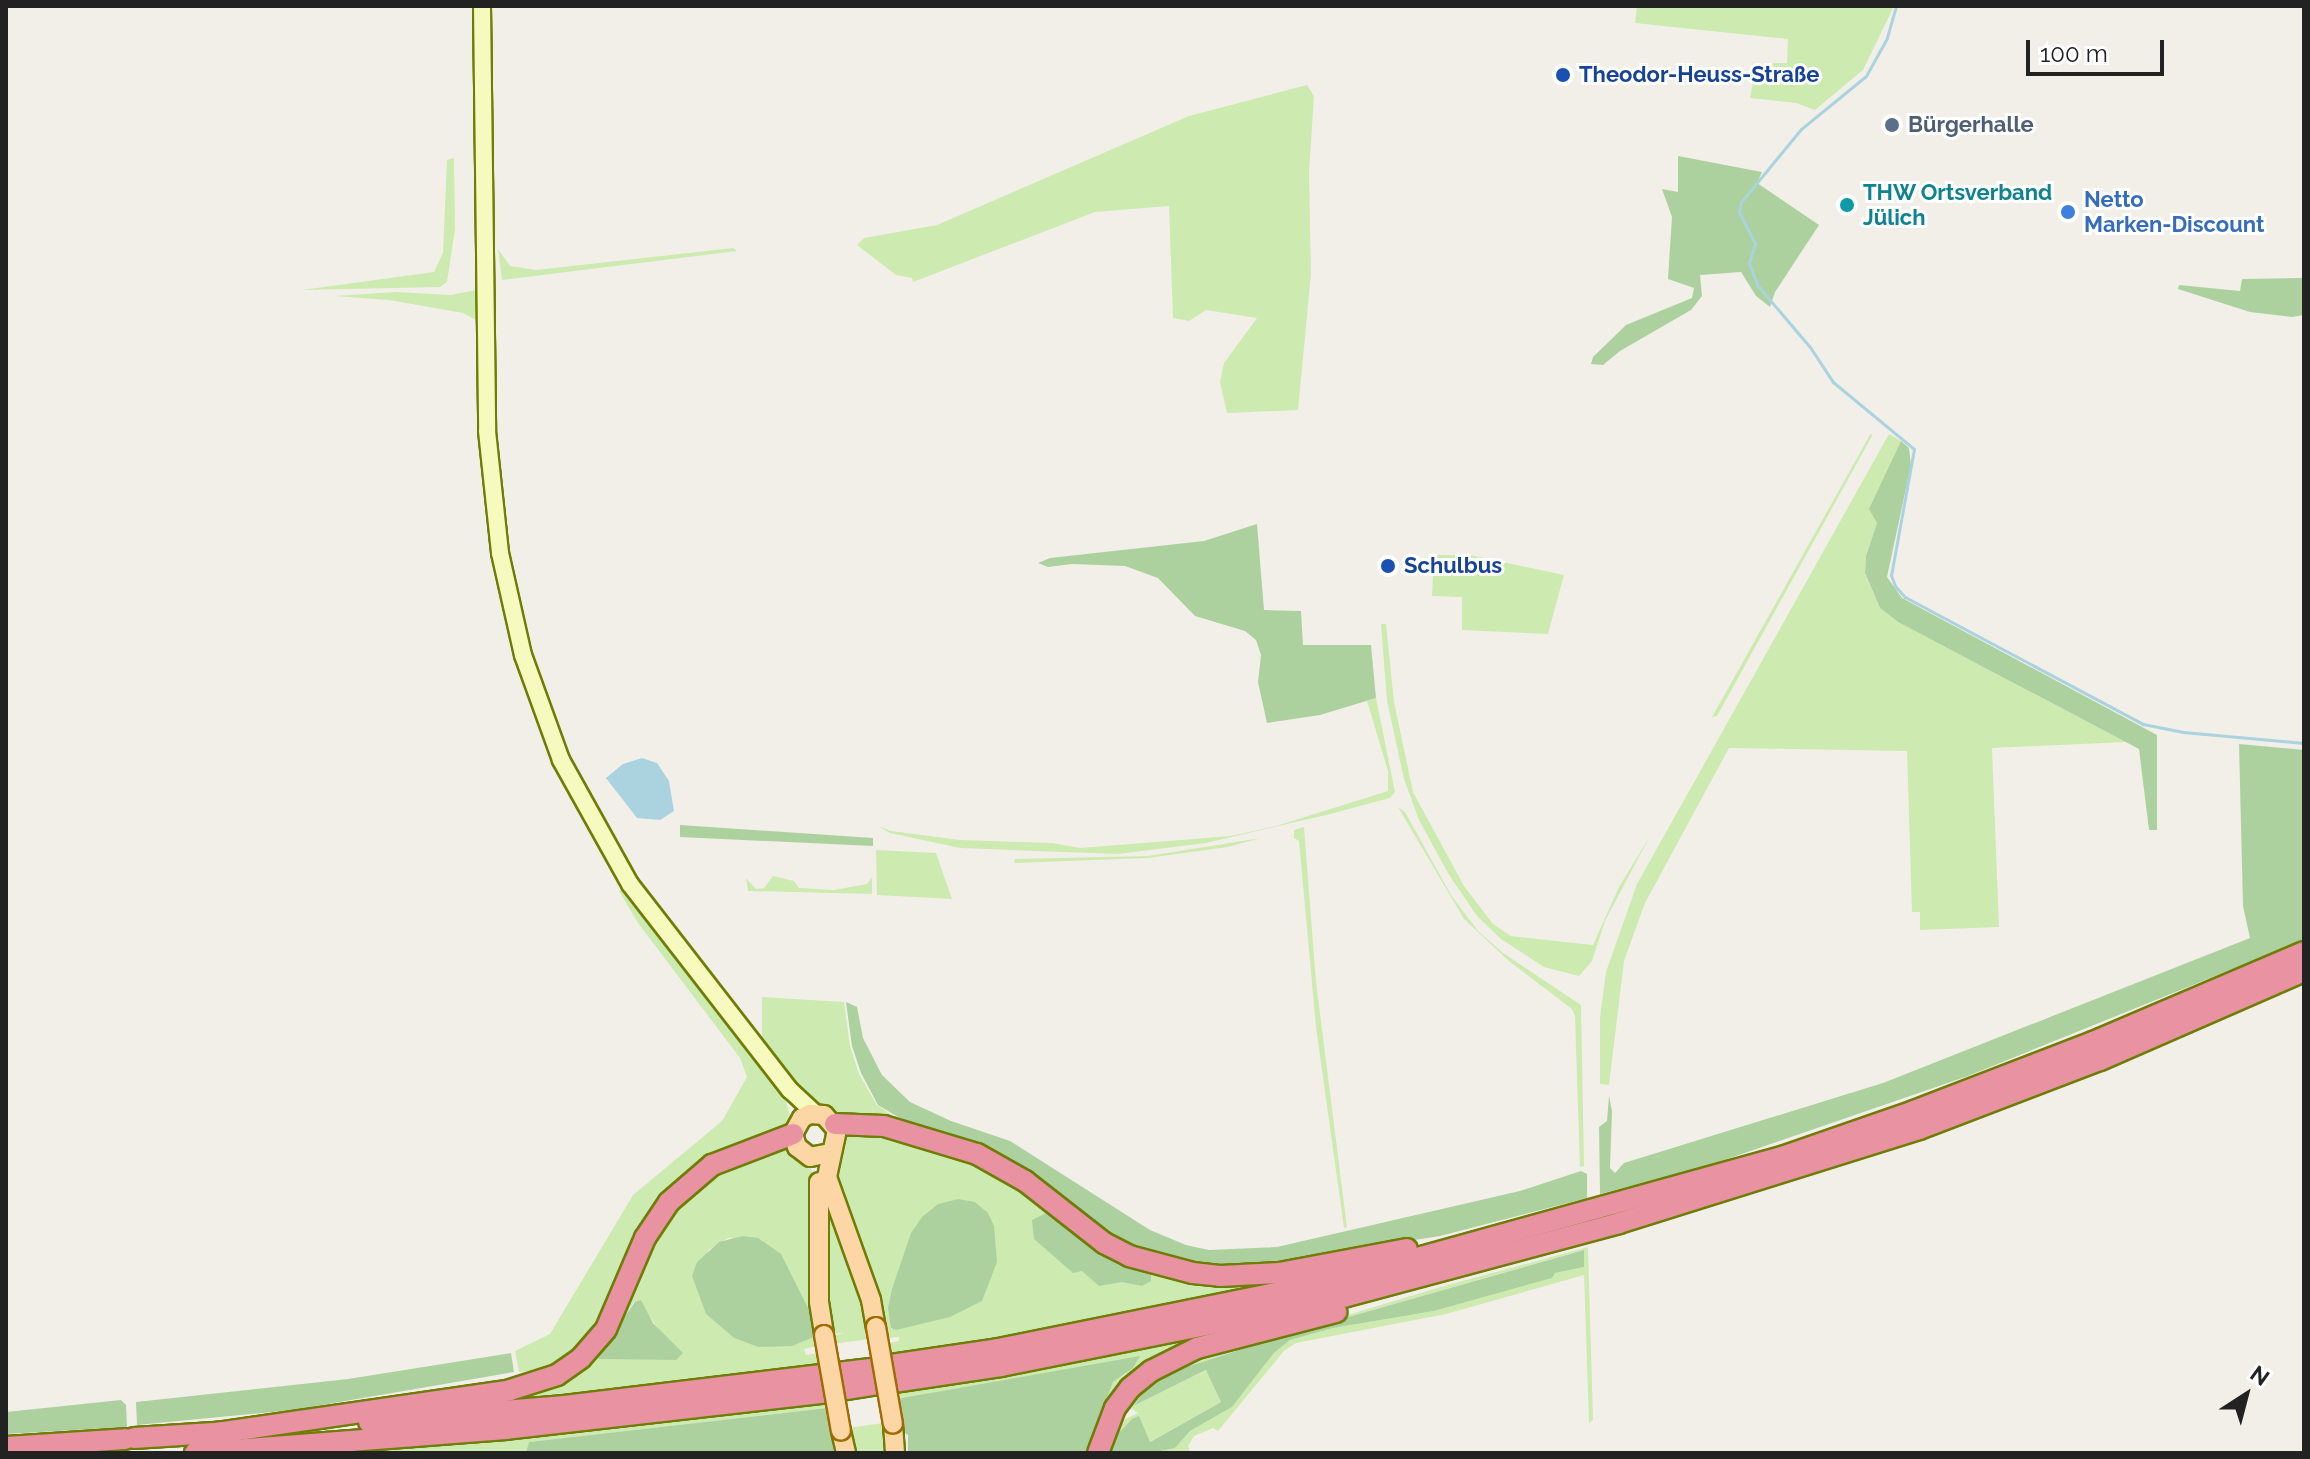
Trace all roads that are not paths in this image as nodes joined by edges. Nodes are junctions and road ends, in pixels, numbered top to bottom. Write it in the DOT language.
graph roads {
  1 [pos="482,6"];
  2 [pos="2304,952"];
  3 [pos="2304,971"];
  4 [pos="802,1123"];
  5 [pos="835,1124"];
  6 [pos="830,1153"];
  7 [pos="810,1157"];
  8 [pos="1618,1214"];
  9 [pos="1582,1224"];
  10 [pos="1510,1235"];
  11 [pos="1494,1258"];
  12 [pos="884,1375"];
  13 [pos="831,1383"];
  14 [pos="217,1433"];
  15 [pos="6,1447"];
  16 [pos="197,1453"];
  17 [pos="846,1453"];
  18 [pos="895,1453"];
  19 [pos="1098,1453"];
  1 -- 4 [label="main road"];
  2 -- 8 [label="highway"];
  3 -- 8 [label="highway"];
  4 -- 5 [label="main road"];
  4 -- 7 [label="main road"];
  4 -- 14 [label="highway"];
  5 -- 6 [label="main road"];
  5 -- 10 [label="highway"];
  6 -- 7 [label="main road"];
  6 -- 18 [label="main road, bridge"];
  7 -- 17 [label="main road, bridge"];
  8 -- 9 [label="highway"];
  9 -- 10 [label="highway"];
  9 -- 11 [label="highway"];
  10 -- 12 [label="highway"];
  11 -- 12 [label="highway"];
  11 -- 19 [label="highway"];
  12 -- 13 [label="highway"];
  13 -- 14 [label="highway"];
  13 -- 16 [label="highway"];
  14 -- 15 [label="highway"];
}
